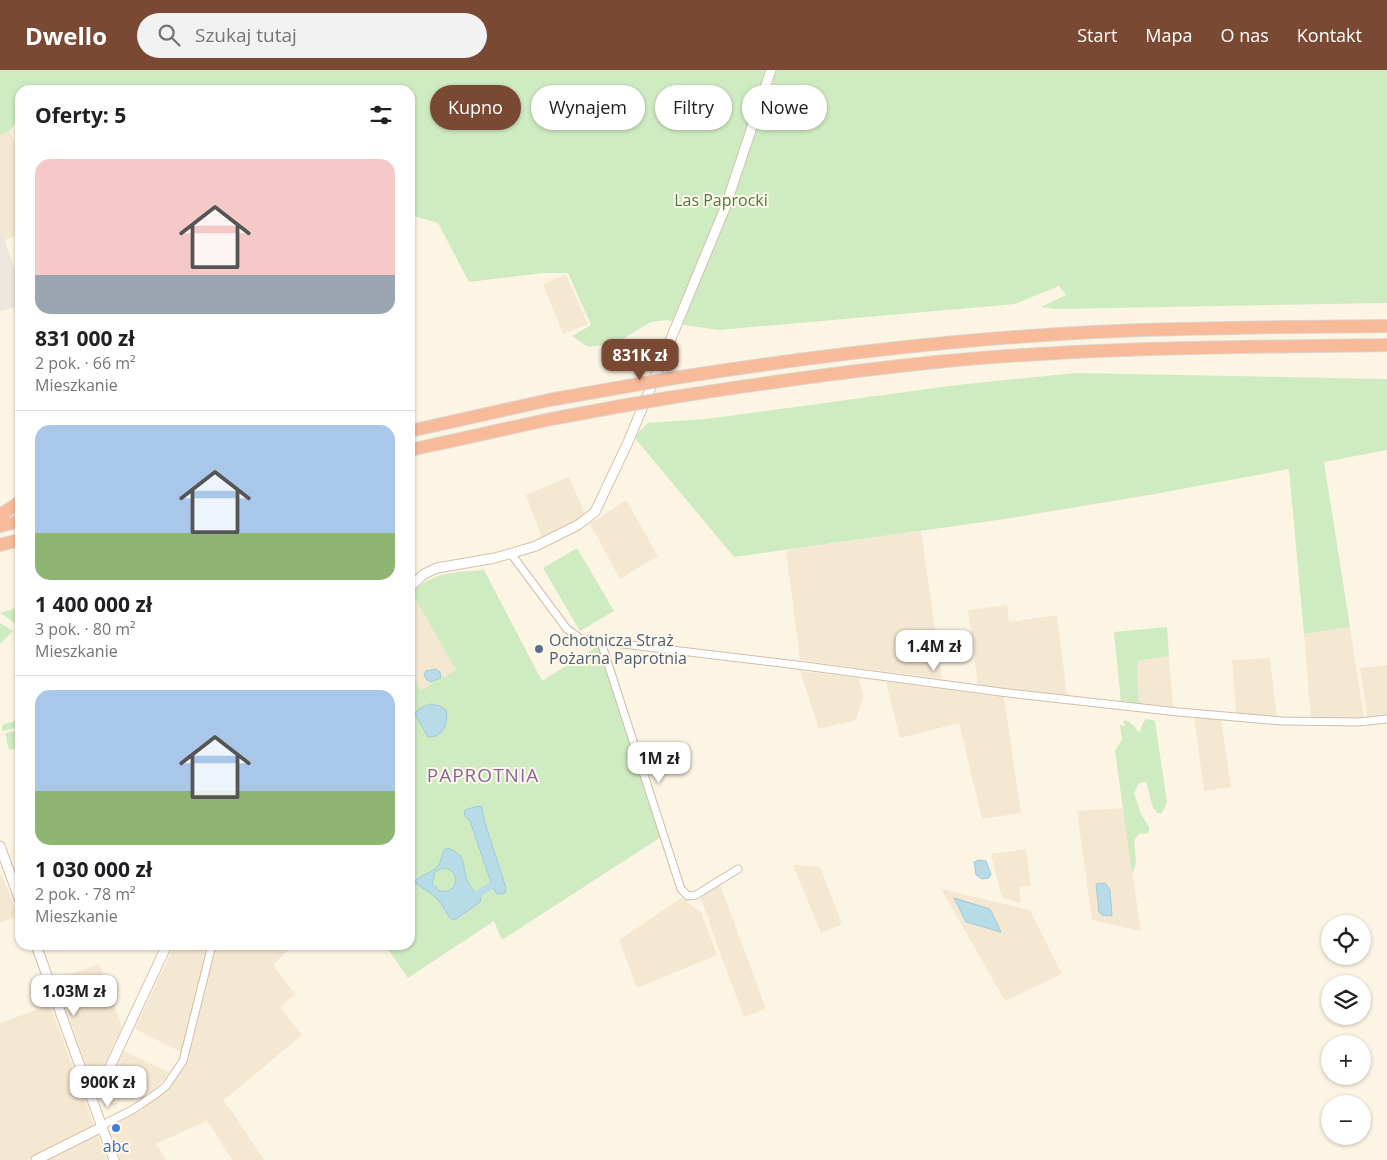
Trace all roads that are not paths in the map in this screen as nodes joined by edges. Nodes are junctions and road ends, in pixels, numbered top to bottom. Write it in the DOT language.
graph roads {
  1 [pos="771,70"];
  2 [pos="1387,326"];
  3 [pos="1387,345"];
  4 [pos="415,430"];
  5 [pos="415,449"];
  6 [pos="15,505"];
  7 [pos="0,515"];
  8 [pos="15,522"];
  9 [pos="0,526"];
  10 [pos="15,541"];
  11 [pos="0,545"];
  12 [pos="512,555"];
  13 [pos="415,582"];
  14 [pos="601,642"];
  15 [pos="1387,719"];
  16 [pos="0,846"];
  17 [pos="738,869"];
  18 [pos="15,888"];
  19 [pos="38,950"];
  20 [pos="165,950"];
  21 [pos="211,950"];
  22 [pos="91,1096"];
  23 [pos="102,1127"];
  24 [pos="36,1160"];
  25 [pos="114,1160"];
  1 -- 12 [label="street"];
  2 -- 4 [label="highway, bridge"];
  3 -- 5 [label="highway, bridge"];
  6 -- 7 [label="highway"];
  8 -- 9 [label="highway"];
  10 -- 11 [label="highway"];
  12 -- 13 [label="street"];
  12 -- 14 [label="street"];
  14 -- 15 [label="street"];
  14 -- 17 [label="street"];
  16 -- 18 [label="street"];
  19 -- 22 [label="street"];
  20 -- 22 [label="street"];
  21 -- 23 [label="street"];
  22 -- 23 [label="street"];
  23 -- 24 [label="street"];
  23 -- 25 [label="street"];
}
